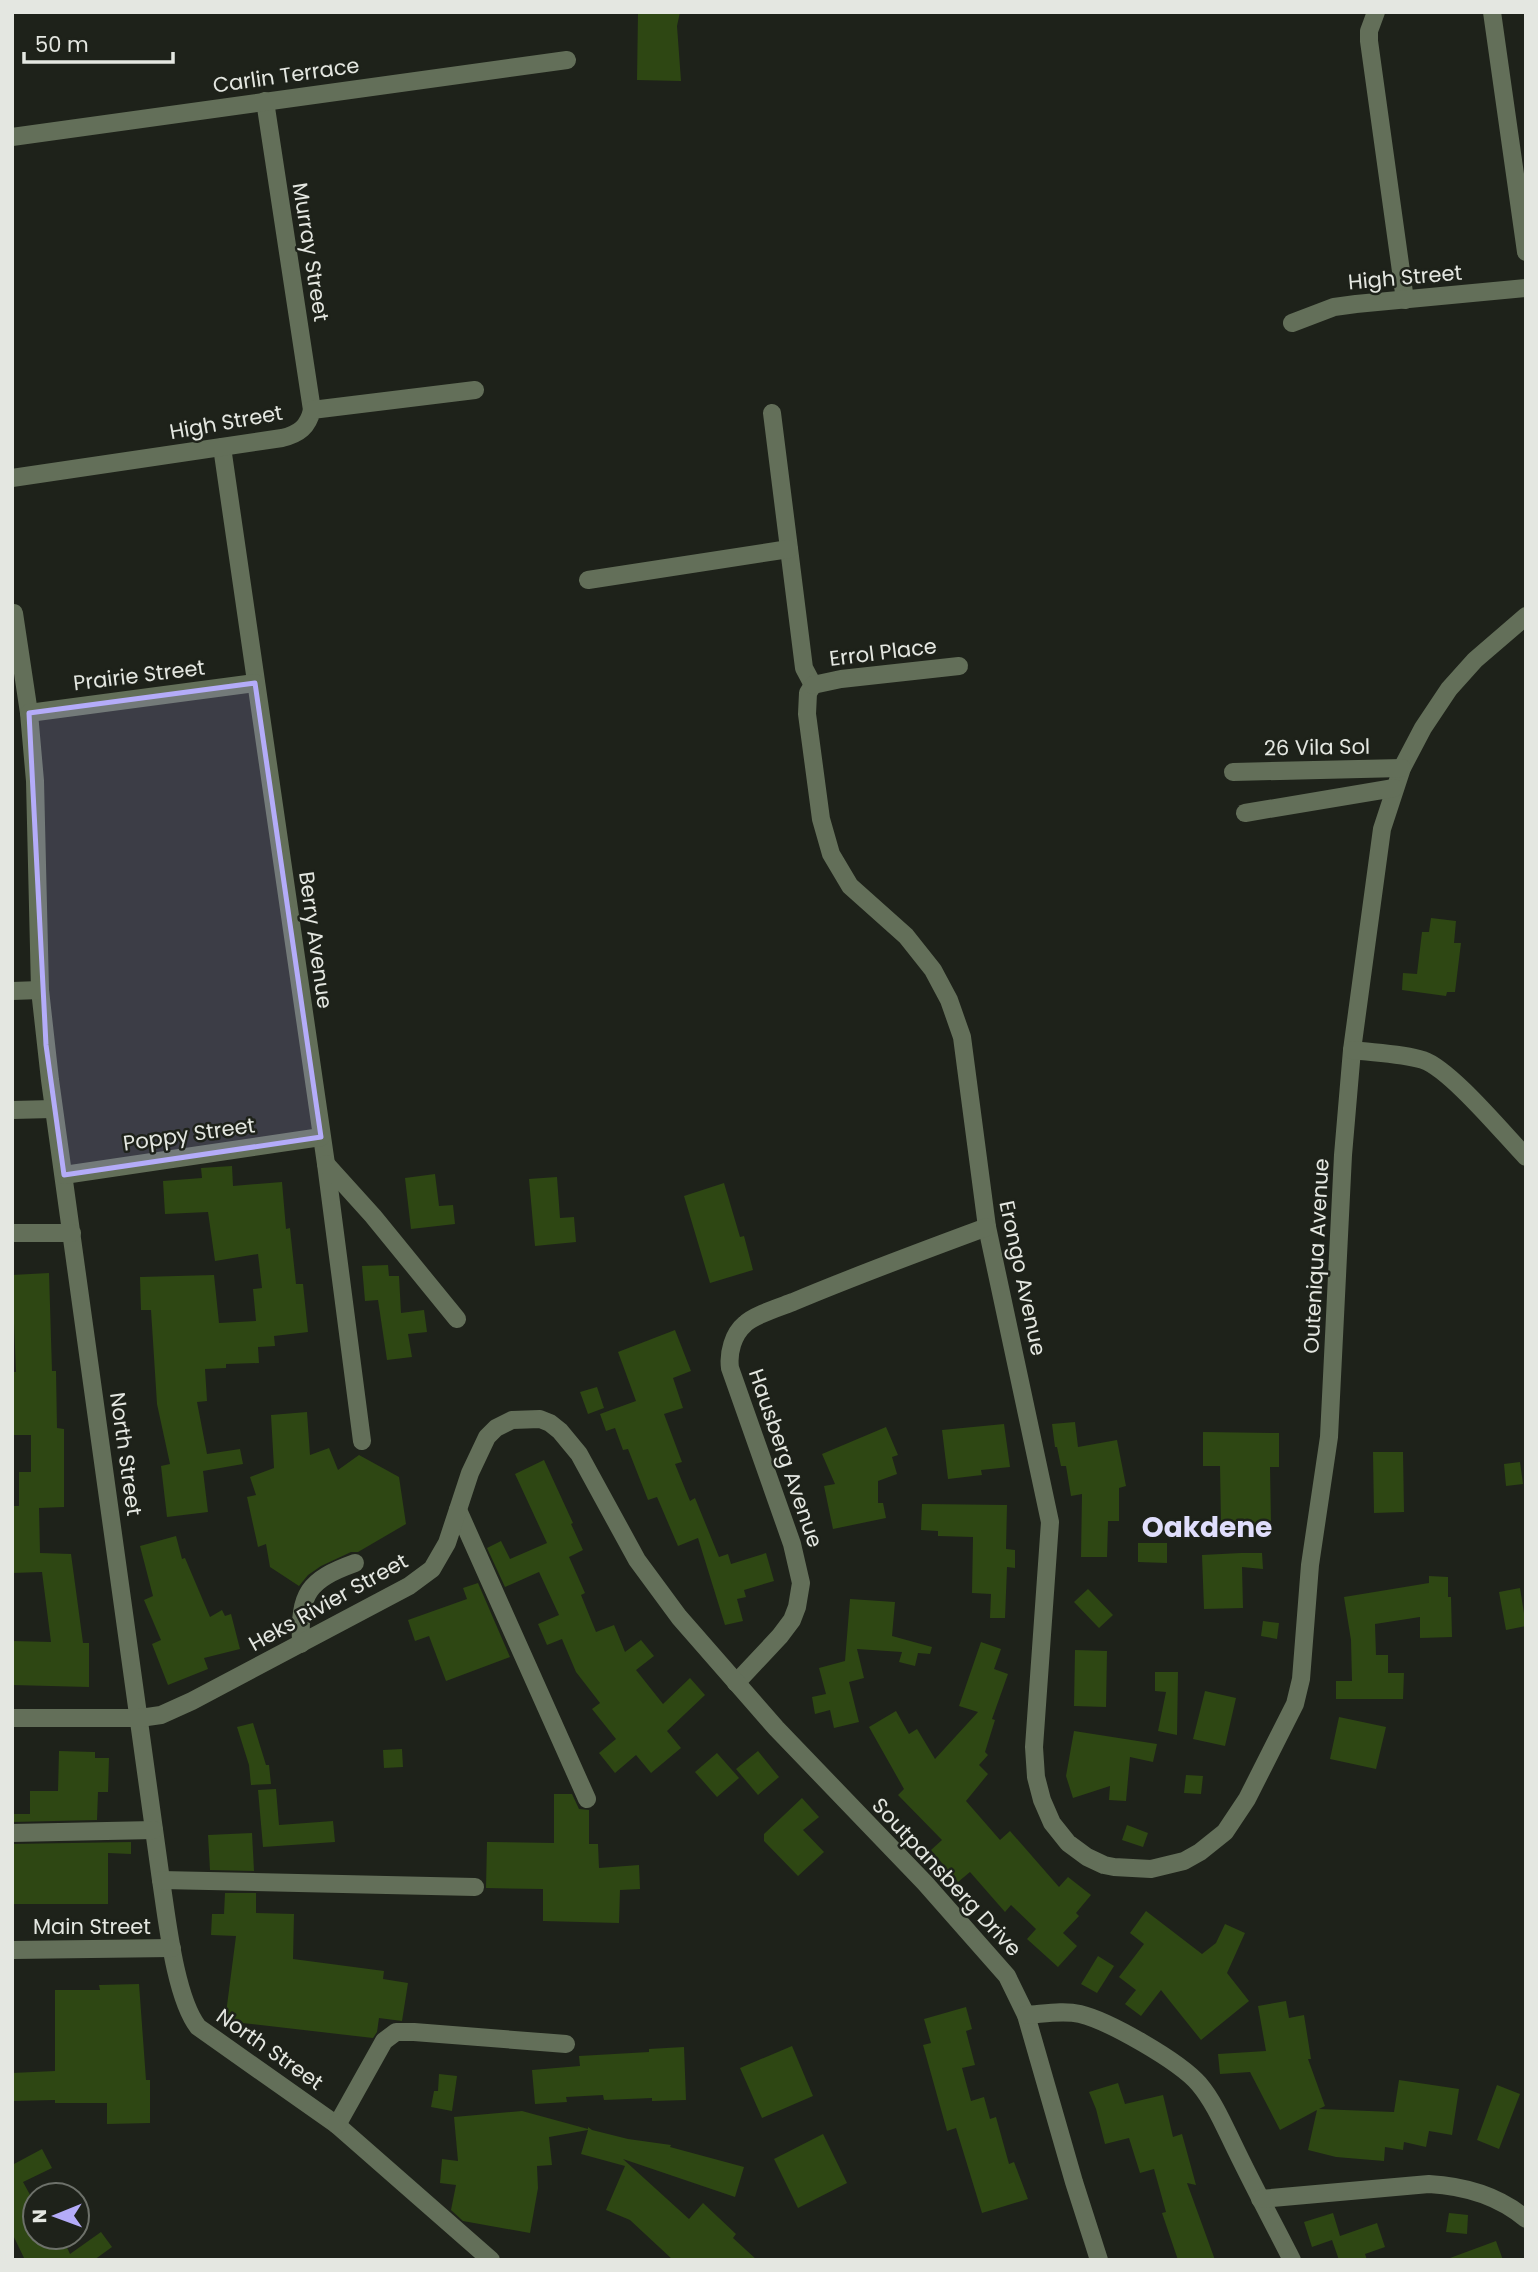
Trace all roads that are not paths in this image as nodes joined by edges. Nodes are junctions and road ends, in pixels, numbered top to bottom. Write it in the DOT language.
graph roads {
  1 [pos="1377,12"];
  2 [pos="1492,12"];
  3 [pos="567,60"];
  4 [pos="265,101"];
  5 [pos="12,137"];
  6 [pos="1526,252"];
  7 [pos="1526,288"];
  8 [pos="1405,300"];
  9 [pos="1292,323"];
  10 [pos="475,390"];
  11 [pos="312,410"];
  12 [pos="772,412"];
  13 [pos="222,447"];
  14 [pos="12,478"];
  15 [pos="789,549"];
  16 [pos="588,580"];
  17 [pos="14,613"];
  18 [pos="1526,616"];
  19 [pos="959,666"];
  20 [pos="255,683"];
  21 [pos="813,685"];
  22 [pos="29,713"];
  23 [pos="1402,768"];
  24 [pos="1233,772"];
  25 [pos="1394,788"];
  26 [pos="1245,813"];
  27 [pos="40,990"];
  28 [pos="12,991"];
  29 [pos="1352,1050"];
  30 [pos="53,1109"];
  31 [pos="12,1110"];
  32 [pos="321,1137"];
  33 [pos="1526,1157"];
  34 [pos="326,1164"];
  35 [pos="64,1175"];
  36 [pos="988,1227"];
  37 [pos="12,1233"];
  38 [pos="72,1233"];
  39 [pos="457,1319"];
  40 [pos="362,1441"];
  41 [pos="458,1510"];
  42 [pos="355,1563"];
  43 [pos="301,1644"];
  44 [pos="736,1683"];
  45 [pos="12,1718"];
  46 [pos="140,1718"];
  47 [pos="587,1799"];
  48 [pos="154,1830"];
  49 [pos="12,1833"];
  50 [pos="1138,1869"];
  51 [pos="161,1880"];
  52 [pos="475,1887"];
  53 [pos="172,1948"];
  54 [pos="12,1950"];
  55 [pos="1026,2014"];
  56 [pos="566,2044"];
  57 [pos="337,2125"];
  58 [pos="1260,2199"];
  59 [pos="1526,2219"];
  60 [pos="491,2260"];
  61 [pos="1099,2260"];
  62 [pos="1292,2260"];
  1 -- 8 [label="street"];
  2 -- 6 [label="street"];
  3 -- 4 [label="street, Carlin Terrace"];
  4 -- 5 [label="street, Carlin Terrace"];
  4 -- 11 [label="street, Murray Street"];
  7 -- 8 [label="street, High Street"];
  8 -- 9 [label="street, High Street"];
  10 -- 11 [label="street, High Street"];
  11 -- 13 [label="street, High Street"];
  12 -- 15 [label="street"];
  13 -- 14 [label="street, High Street"];
  13 -- 20 [label="street, Berry Avenue"];
  15 -- 16 [label="street"];
  15 -- 21 [label="street"];
  17 -- 22 [label="street"];
  18 -- 23 [label="street, Outeniqua Avenue"];
  19 -- 21 [label="street, Errol Place"];
  20 -- 22 [label="street, Prairie Street"];
  20 -- 32 [label="street, Berry Avenue"];
  21 -- 36 [label="street, Erongo Avenue"];
  22 -- 27 [label="street, North Street"];
  23 -- 24 [label="street, 26 Vila Sol"];
  23 -- 25 [label="street, Outeniqua Avenue"];
  25 -- 26 [label="street"];
  25 -- 29 [label="street, Outeniqua Avenue"];
  27 -- 28 [label="street"];
  27 -- 30 [label="street, North Street"];
  29 -- 33 [label="street"];
  29 -- 50 [label="street, Outeniqua Avenue"];
  30 -- 31 [label="street"];
  30 -- 35 [label="street, North Street"];
  32 -- 34 [label="street, Berry Avenue"];
  32 -- 35 [label="street, Poppy Street"];
  34 -- 39 [label="street"];
  34 -- 40 [label="street, Berry Avenue"];
  35 -- 38 [label="street, North Street"];
  36 -- 44 [label="street, Hausberg Avenue"];
  36 -- 50 [label="street, Erongo Avenue"];
  37 -- 38 [label="street"];
  38 -- 46 [label="street, North Street"];
  41 -- 43 [label="street, Heks Rivier Street"];
  41 -- 44 [label="street, Heks Rivier Street"];
  41 -- 47 [label="street"];
  42 -- 43 [label="street"];
  43 -- 46 [label="street, Heks Rivier Street"];
  44 -- 55 [label="street, Soutpansberg Drive"];
  45 -- 46 [label="street, Heks Rivier Street"];
  46 -- 48 [label="street, North Street"];
  48 -- 49 [label="street"];
  48 -- 51 [label="street, North Street"];
  51 -- 52 [label="street"];
  51 -- 53 [label="street, North Street"];
  53 -- 54 [label="street, Main Street"];
  53 -- 57 [label="street, North Street"];
  55 -- 58 [label="street"];
  55 -- 61 [label="street, Soutpansberg Drive"];
  56 -- 57 [label="street"];
  57 -- 60 [label="street, North Street"];
  58 -- 59 [label="street"];
  58 -- 62 [label="street"];
}
